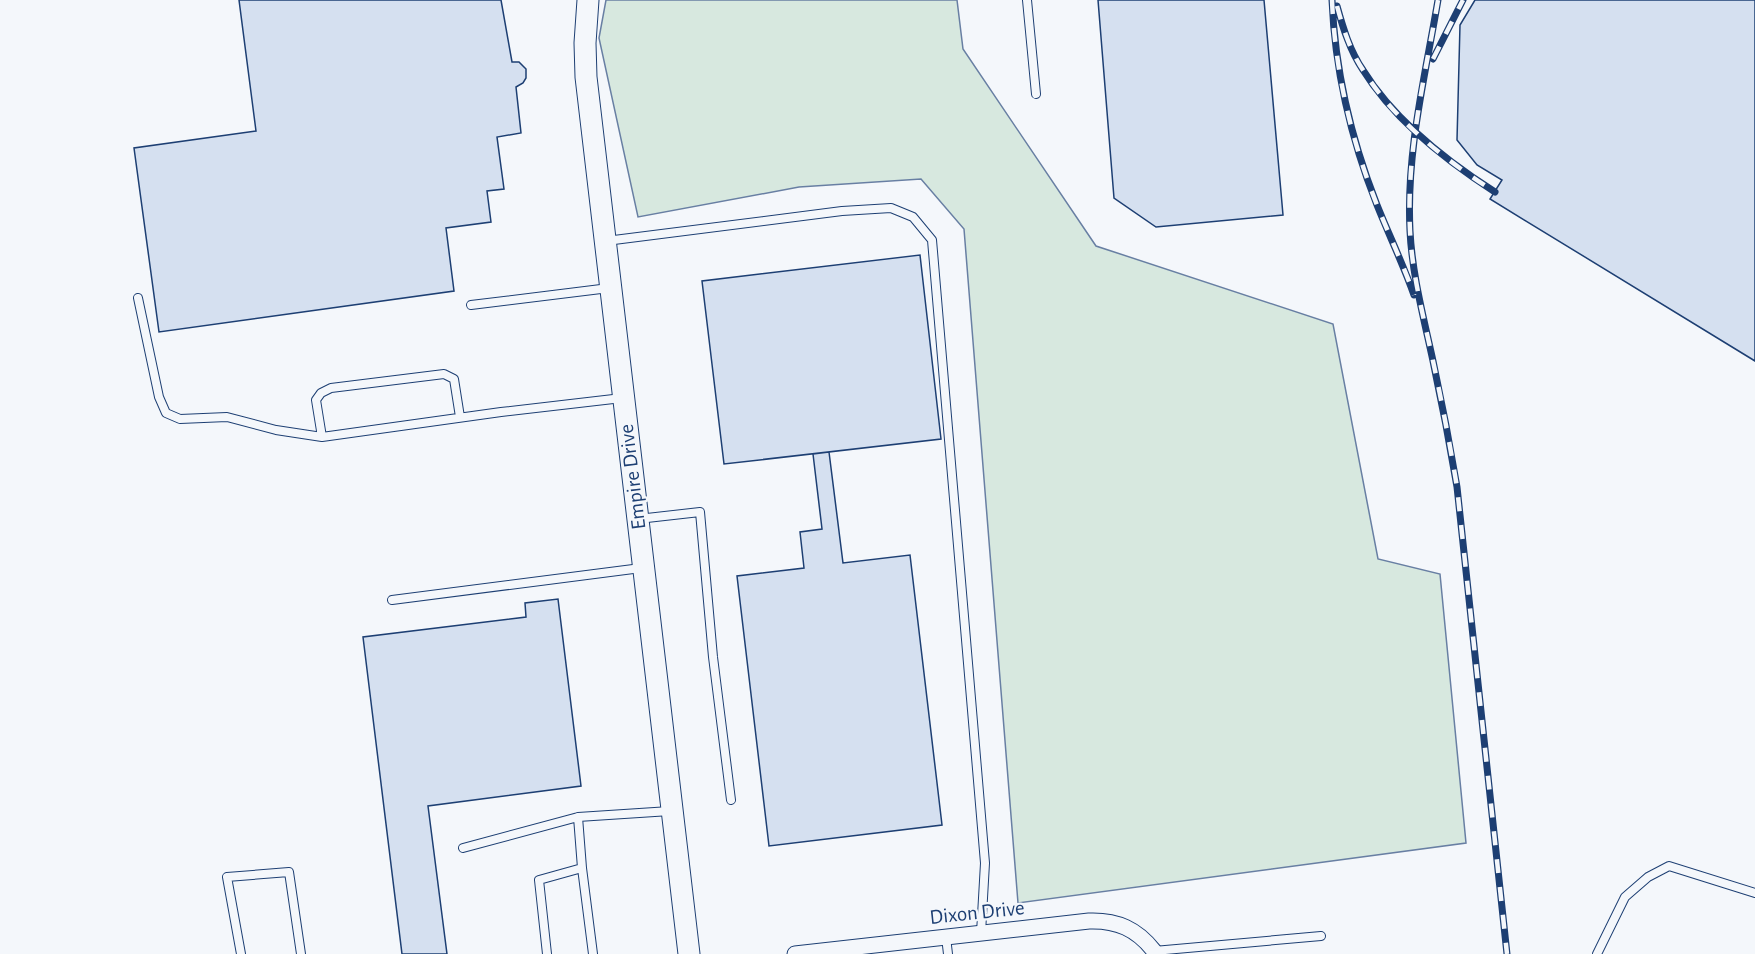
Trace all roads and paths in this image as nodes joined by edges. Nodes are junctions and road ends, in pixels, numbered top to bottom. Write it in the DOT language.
graph roads {
  1 [pos="588,0"];
  2 [pos="1027,0"];
  3 [pos="1036,94"];
  4 [pos="605,241"];
  5 [pos="610,288"];
  6 [pos="138,298"];
  7 [pos="471,305"];
  8 [pos="622,398"];
  9 [pos="460,417"];
  10 [pos="322,437"];
  11 [pos="636,519"];
  12 [pos="642,568"];
  13 [pos="392,600"];
  14 [pos="731,800"];
  15 [pos="672,811"];
  16 [pos="578,817"];
  17 [pos="464,848"];
  18 [pos="582,868"];
  19 [pos="1755,893"];
  20 [pos="981,933"];
  21 [pos="1321,936"];
  22 [pos="946,937"];
  23 [pos="1154,952"];
  24 [pos="241,954"];
  25 [pos="301,954"];
  26 [pos="547,954"];
  27 [pos="593,954"];
  28 [pos="689,954"];
  29 [pos="800,954"];
  30 [pos="948,954"];
  31 [pos="1597,954"];
  1 -- 4 [label="street, Empire Drive"];
  2 -- 3 [label="lane"];
  4 -- 5 [label="street, Empire Drive"];
  4 -- 20 [label="lane"];
  5 -- 7 [label="lane"];
  5 -- 8 [label="street, Empire Drive"];
  6 -- 10 [label="lane"];
  8 -- 9 [label="lane"];
  8 -- 11 [label="street, Empire Drive"];
  9 -- 10 [label="lane"];
  9 -- 10 [label="lane"];
  11 -- 12 [label="street, Empire Drive"];
  11 -- 14 [label="lane"];
  12 -- 13 [label="lane"];
  12 -- 15 [label="street, Empire Drive"];
  15 -- 16 [label="lane"];
  15 -- 28 [label="street, Empire Drive"];
  16 -- 17 [label="lane"];
  16 -- 18 [label="lane"];
  18 -- 26 [label="lane"];
  18 -- 27 [label="lane"];
  19 -- 31 [label="lane"];
  20 -- 22 [label="street, Dixon Drive"];
  20 -- 23 [label="street, Dixon Drive"];
  21 -- 23 [label="lane"];
  22 -- 29 [label="street, Dixon Drive"];
  22 -- 30 [label="lane"];
  24 -- 25 [label="lane"];
}
